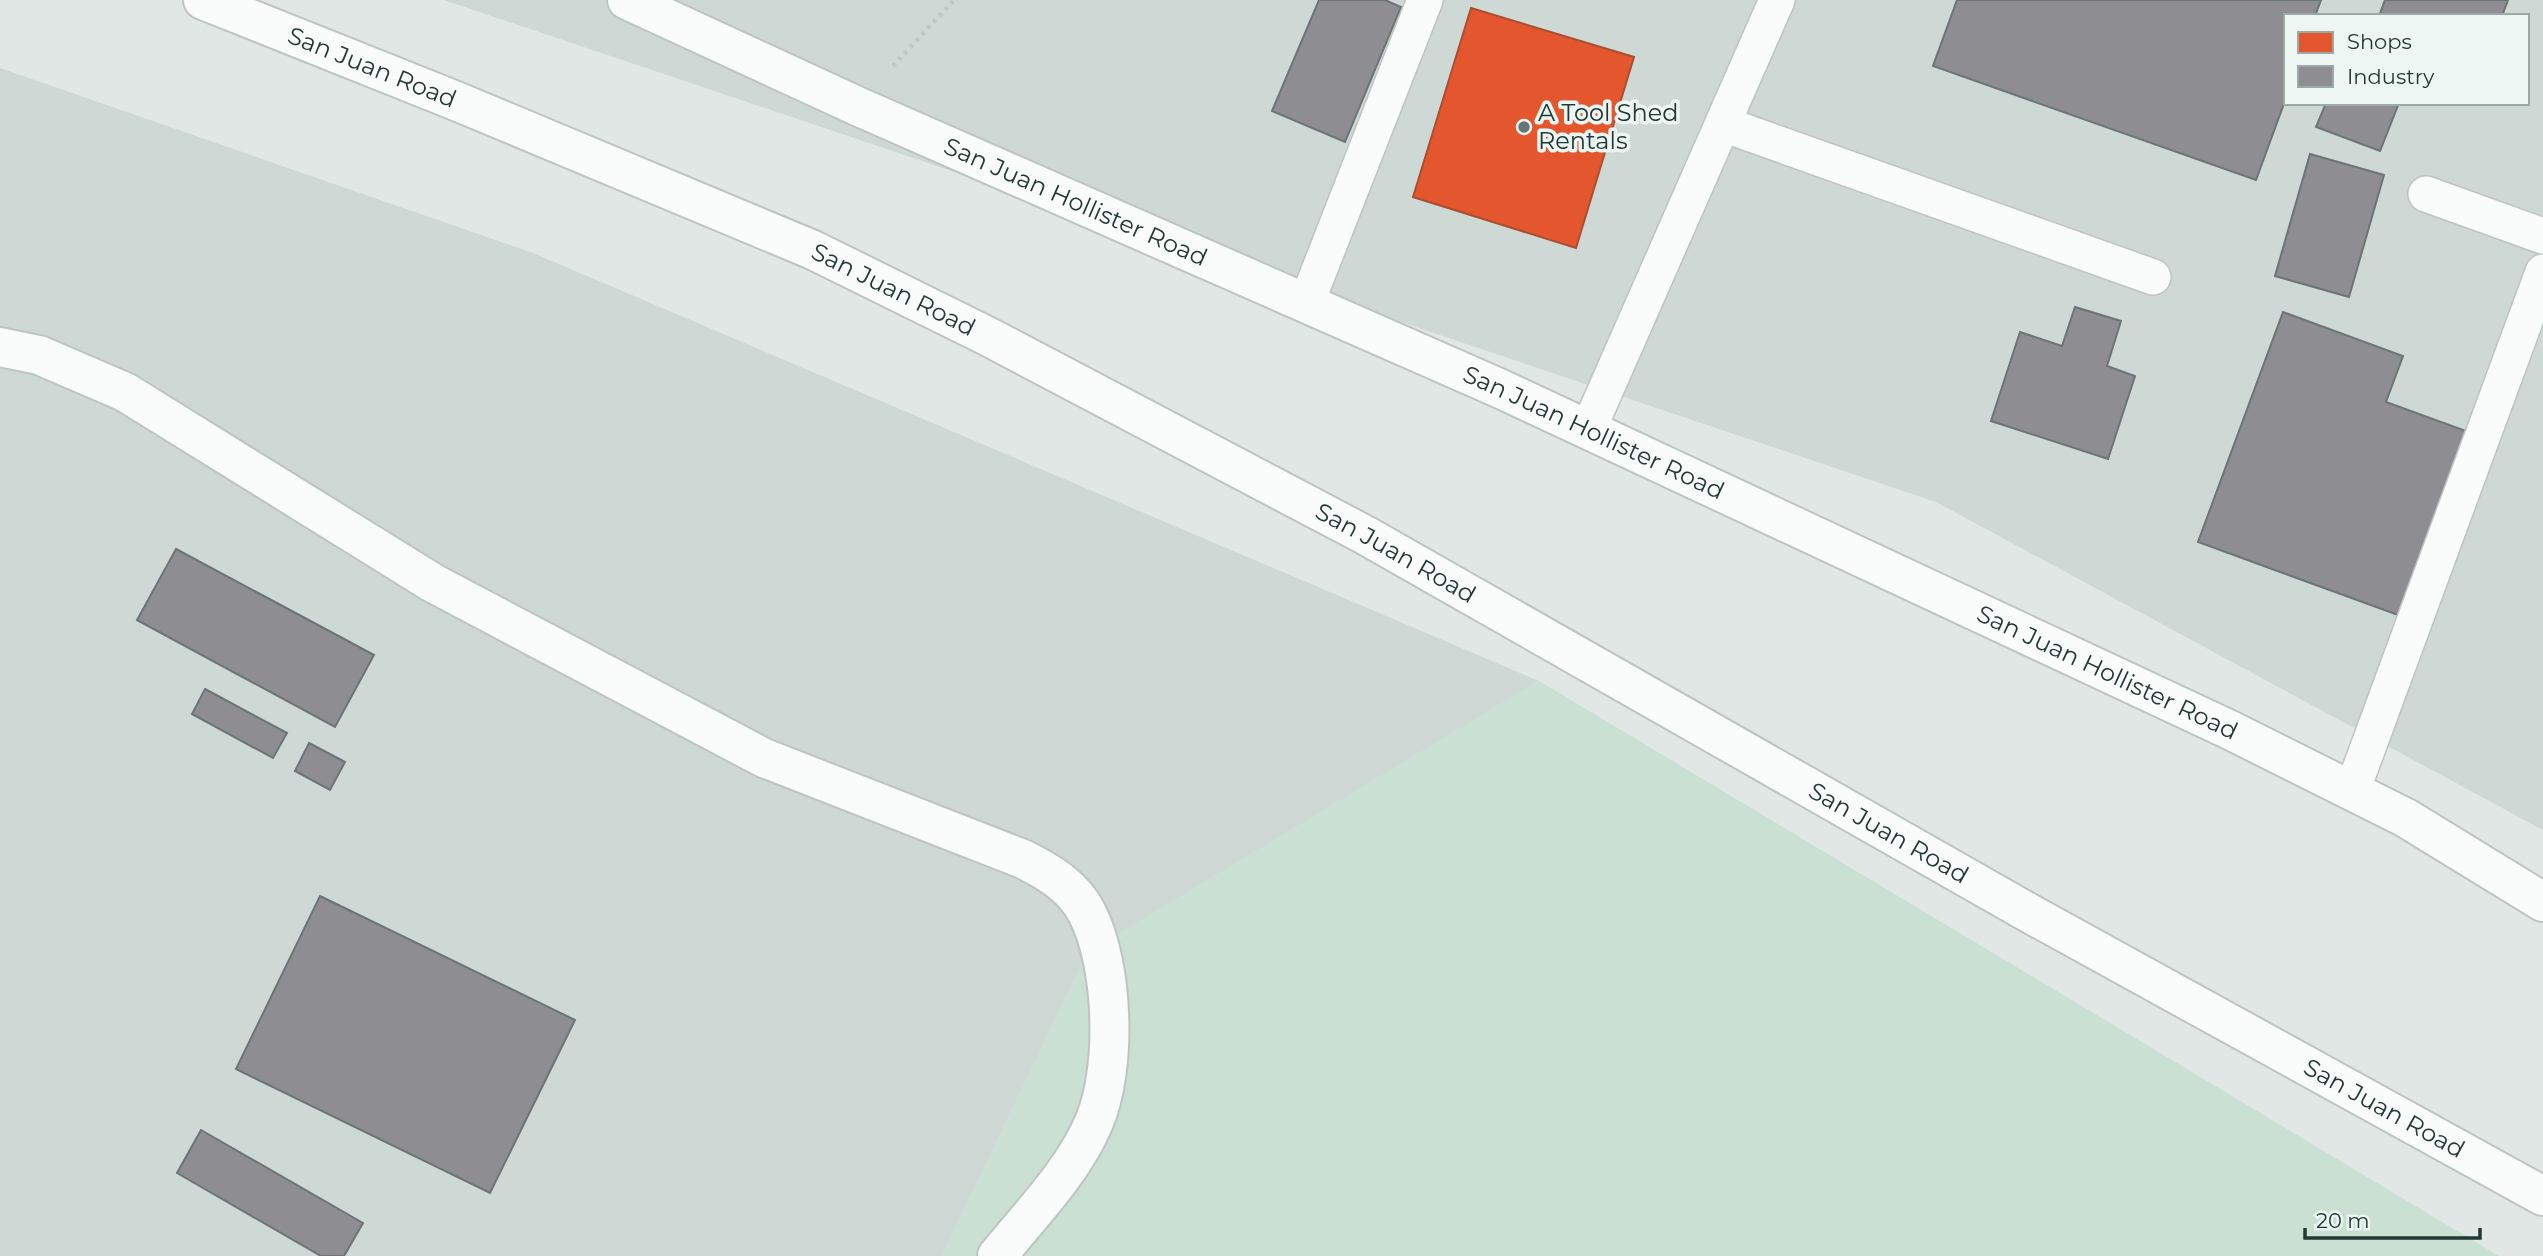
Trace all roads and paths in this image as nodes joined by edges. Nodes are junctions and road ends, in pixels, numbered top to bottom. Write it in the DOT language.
graph roads {
  1 [pos="203,0"];
  2 [pos="627,0"];
  3 [pos="954,0"];
  4 [pos="1424,0"];
  5 [pos="1777,0"];
  6 [pos="857,106"];
  7 [pos="1723,124"];
  8 [pos="2426,194"];
  9 [pos="2543,236"];
  10 [pos="2543,272"];
  11 [pos="2153,277"];
  12 [pos="1306,304"];
  13 [pos="0,347"];
  14 [pos="1588,430"];
  15 [pos="2352,791"];
  16 [pos="2543,902"];
  17 [pos="2543,1196"];
  18 [pos="998,1256"];
  1 -- 17 [label="street, San Juan Road"];
  2 -- 6 [label="street, San Juan Hollister Road"];
  3 -- 6 [label="path"];
  4 -- 12 [label="lane"];
  5 -- 7 [label="lane"];
  6 -- 12 [label="street, San Juan Hollister Road"];
  7 -- 11 [label="lane"];
  7 -- 14 [label="lane"];
  8 -- 9 [label="lane"];
  10 -- 15 [label="lane"];
  12 -- 14 [label="street, San Juan Hollister Road"];
  13 -- 18 [label="street"];
  14 -- 15 [label="street, San Juan Hollister Road"];
  15 -- 16 [label="street, San Juan Hollister Road"];
}
